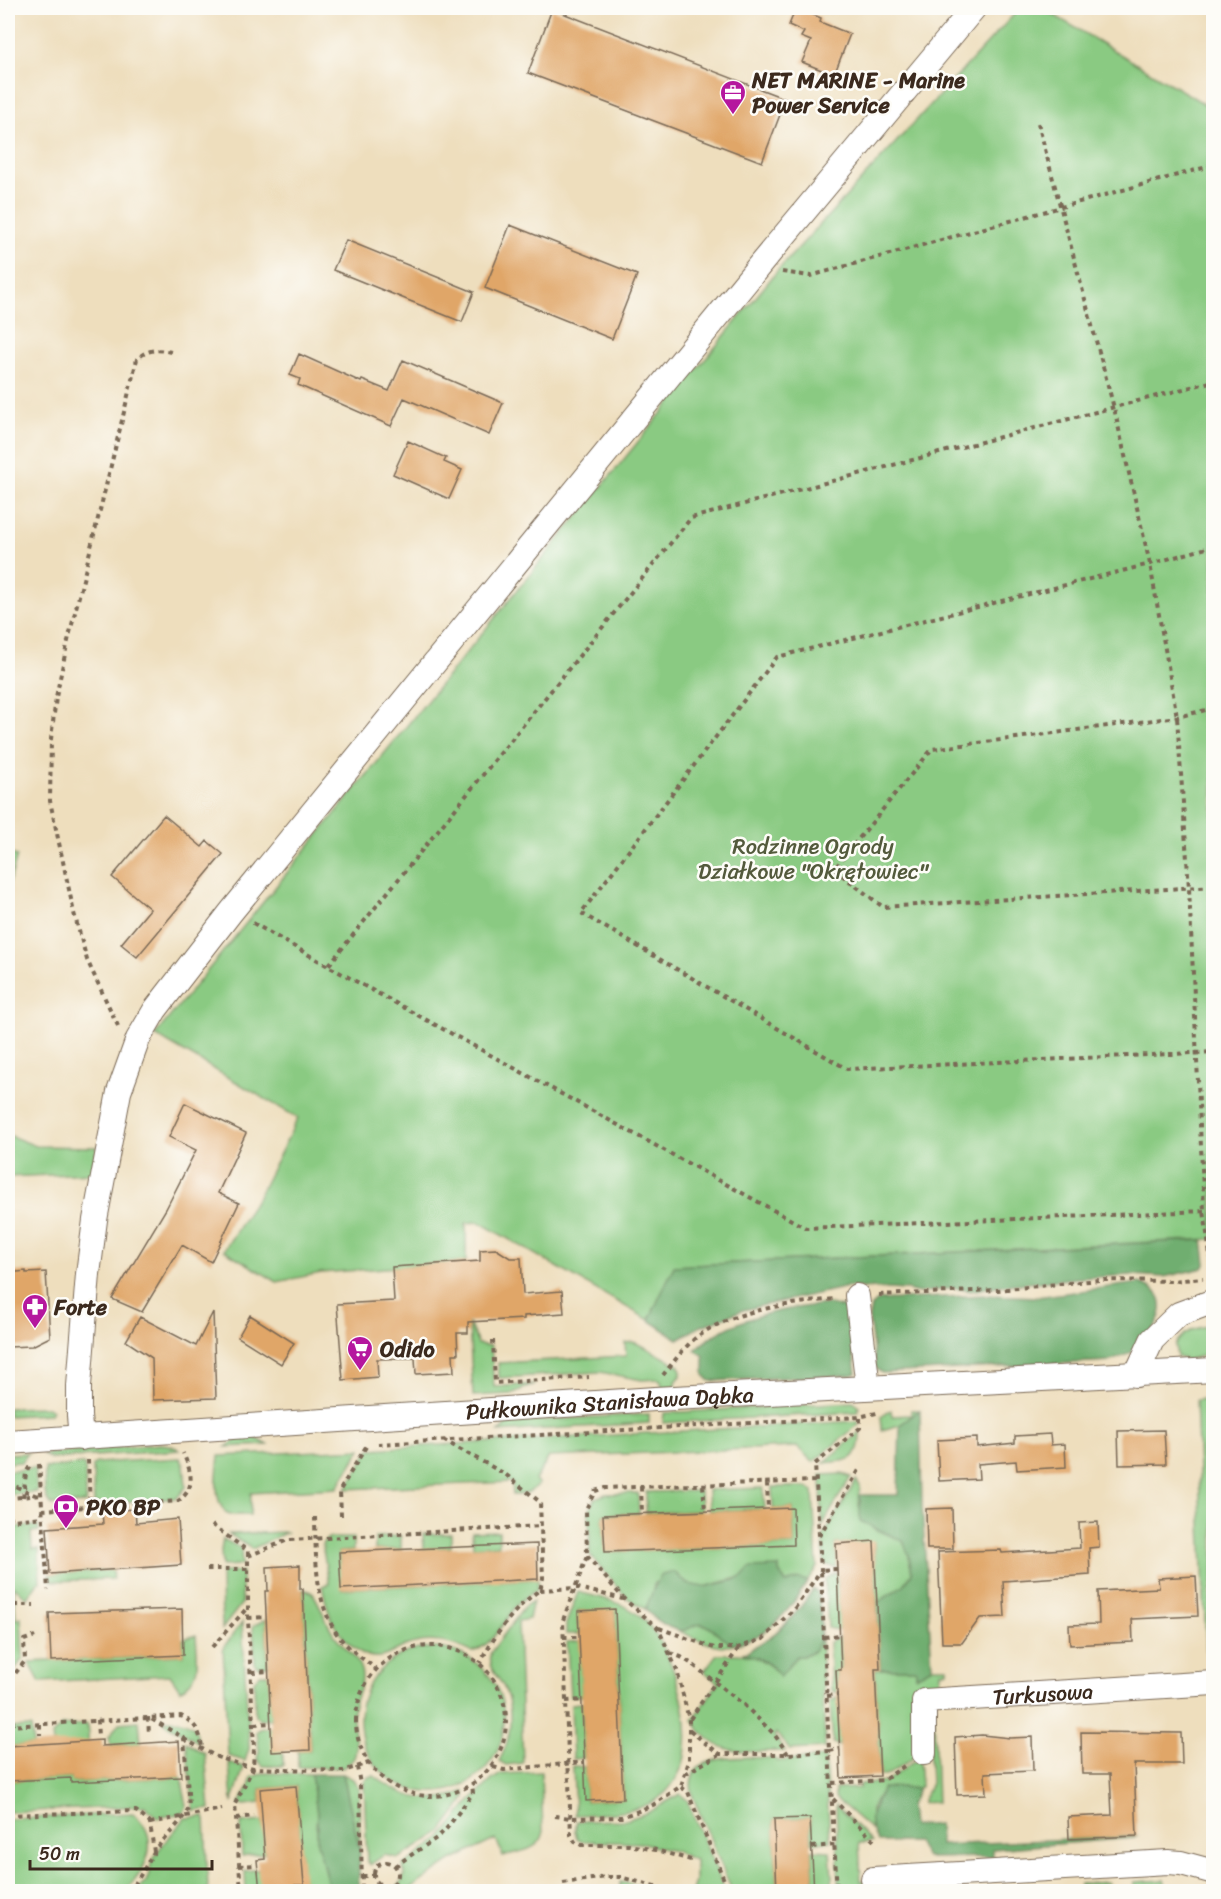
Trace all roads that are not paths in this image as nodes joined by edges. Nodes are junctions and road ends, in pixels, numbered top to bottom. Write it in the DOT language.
graph roads {
  1 [pos="975,8"];
  2 [pos="858,1296"];
  3 [pos="1214,1301"];
  4 [pos="1214,1370"];
  5 [pos="1136,1375"];
  6 [pos="868,1387"];
  7 [pos="8,1442"];
  8 [pos="85,1449"];
  9 [pos="1214,1683"];
  10 [pos="924,1753"];
  11 [pos="1214,1872"];
  12 [pos="873,1879"];
  1 -- 8 [label="street"];
  2 -- 6 [label="street"];
  3 -- 5 [label="street"];
  4 -- 5 [label="street, Pułkownika Stanisława Dąbka"];
  5 -- 6 [label="street, Pułkownika Stanisława Dąbka"];
  6 -- 8 [label="street, Pułkownika Stanisława Dąbka"];
  7 -- 8 [label="street, Pułkownika Stanisława Dąbka"];
  9 -- 10 [label="street, Turkusowa"];
  11 -- 12 [label="street"];
}
